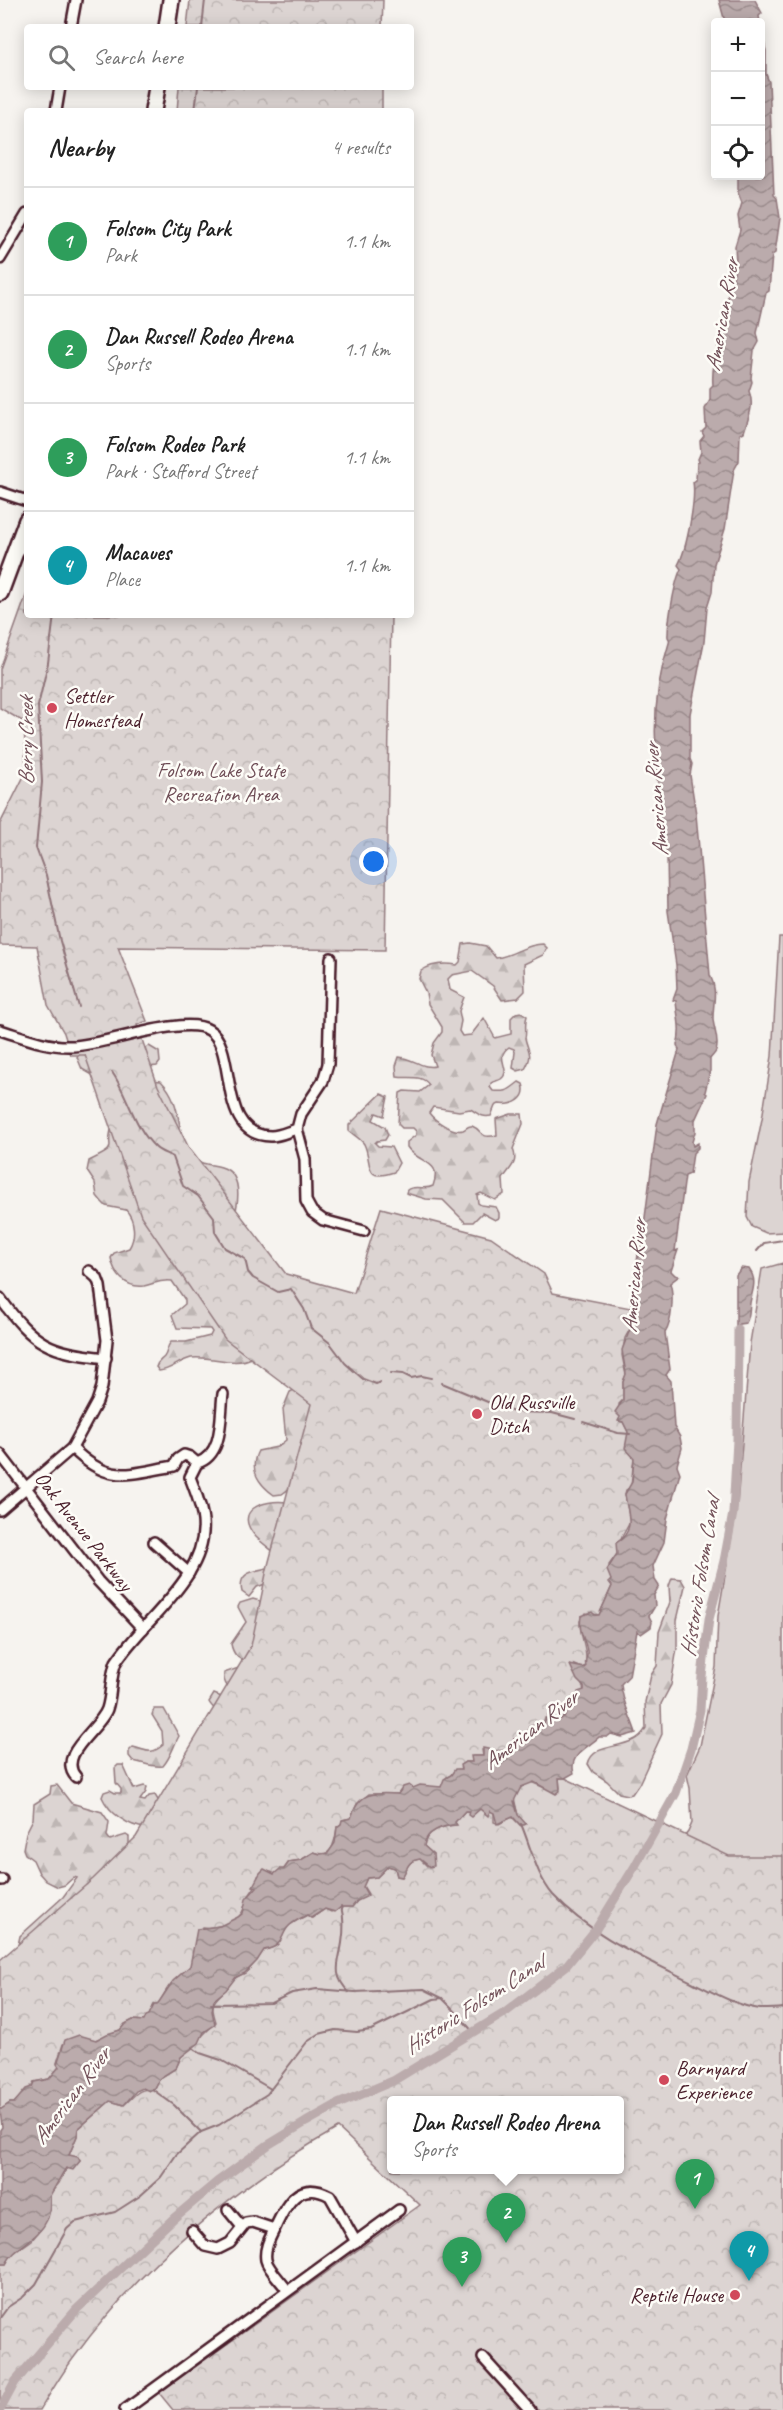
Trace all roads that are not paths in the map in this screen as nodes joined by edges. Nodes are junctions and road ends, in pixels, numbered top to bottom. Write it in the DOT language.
graph roads {
  1 [pos="76,0"];
  2 [pos="171,0"];
  3 [pos="72,24"];
  4 [pos="167,24"];
  5 [pos="60,90"];
  6 [pos="156,90"];
  7 [pos="56,108"];
  8 [pos="154,108"];
  9 [pos="24,219"];
  10 [pos="0,257"];
  11 [pos="0,492"];
  12 [pos="24,500"];
  13 [pos="24,528"];
  14 [pos="0,593"];
  15 [pos="331,958"];
  16 [pos="0,1030"];
  17 [pos="297,1129"];
  18 [pos="364,1231"];
  19 [pos="89,1271"];
  20 [pos="0,1298"];
  21 [pos="106,1358"];
  22 [pos="223,1394"];
  23 [pos="72,1448"];
  24 [pos="0,1454"];
  25 [pos="197,1463"];
  26 [pos="174,1466"];
  27 [pos="190,1477"];
  28 [pos="26,1487"];
  29 [pos="0,1510"];
  30 [pos="154,1542"];
  31 [pos="189,1573"];
  32 [pos="143,1629"];
  33 [pos="76,1777"];
  34 [pos="228,2210"];
  35 [pos="399,2210"];
  36 [pos="242,2227"];
  37 [pos="274,2229"];
  38 [pos="192,2231"];
  39 [pos="356,2242"];
  40 [pos="288,2290"];
  41 [pos="483,2358"];
  42 [pos="125,2410"];
  43 [pos="530,2410"];
  1 -- 3 [label="street"];
  2 -- 4 [label="main road"];
  5 -- 7 [label="street"];
  6 -- 8 [label="main road"];
  9 -- 10 [label="street"];
  11 -- 12 [label="street"];
  13 -- 14 [label="main road"];
  15 -- 17 [label="street"];
  16 -- 17 [label="street"];
  17 -- 18 [label="street"];
  19 -- 21 [label="street"];
  20 -- 21 [label="street"];
  21 -- 23 [label="street"];
  22 -- 25 [label="street"];
  23 -- 26 [label="street"];
  23 -- 28 [label="street"];
  24 -- 28 [label="street, Oak Avenue Parkway"];
  25 -- 26 [label="street"];
  25 -- 27 [label="street"];
  26 -- 27 [label="street"];
  27 -- 31 [label="street"];
  28 -- 29 [label="street"];
  28 -- 32 [label="street, Oak Avenue Parkway"];
  30 -- 31 [label="street"];
  31 -- 32 [label="street"];
  32 -- 33 [label="street"];
  34 -- 36 [label="street"];
  35 -- 39 [label="street"];
  36 -- 37 [label="street"];
  36 -- 38 [label="street"];
  37 -- 39 [label="street"];
  37 -- 40 [label="street"];
  39 -- 40 [label="street"];
  40 -- 42 [label="street"];
  41 -- 43 [label="street"];
}
